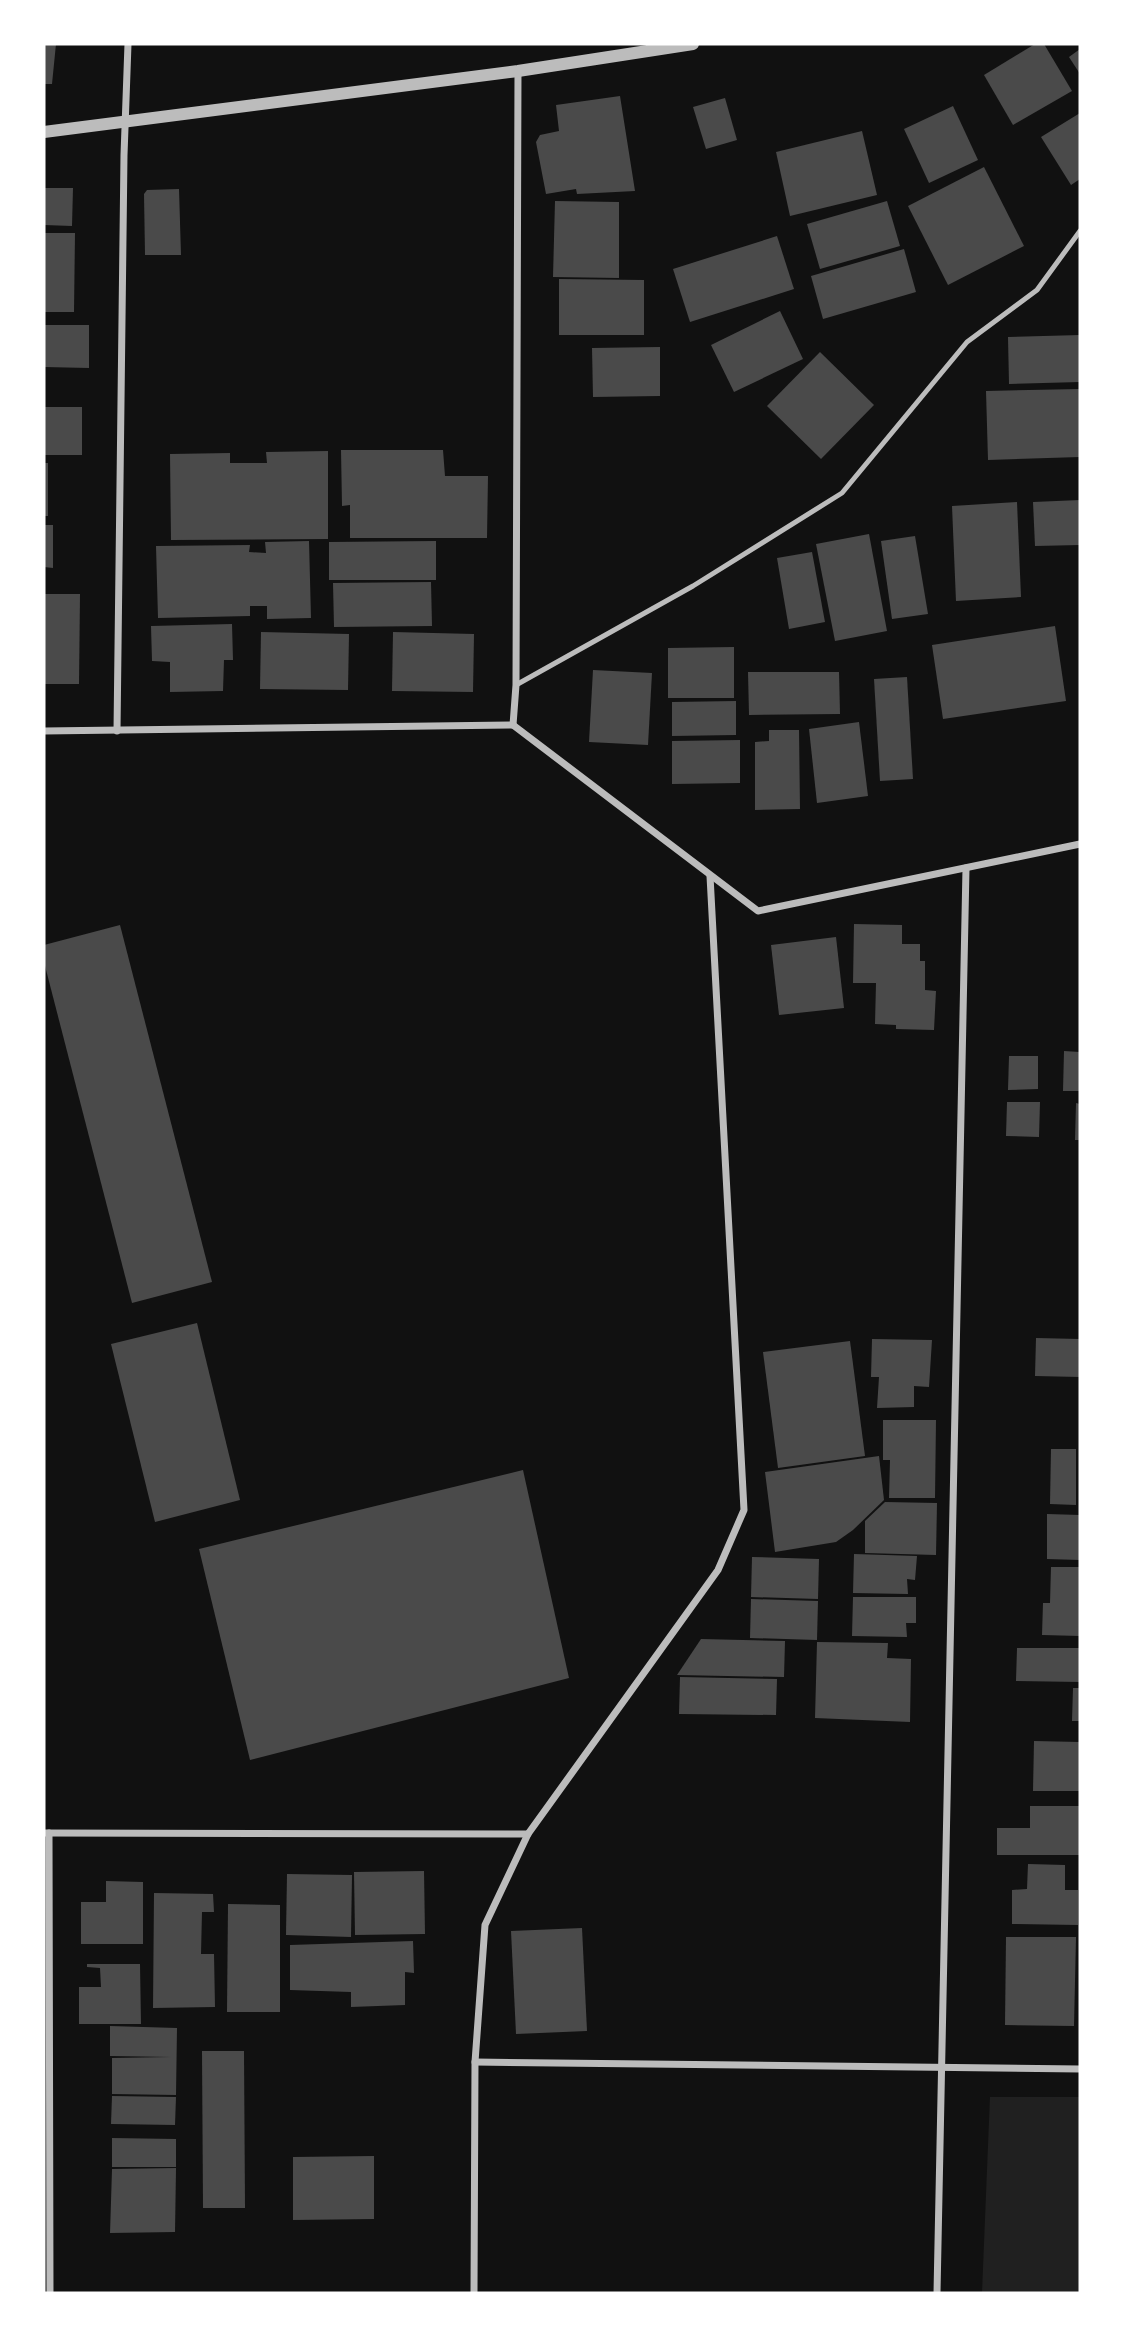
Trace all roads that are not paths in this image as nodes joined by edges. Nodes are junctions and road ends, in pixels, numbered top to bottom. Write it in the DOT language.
graph roads {
  1 [pos="128,44"];
  2 [pos="693,44"];
  3 [pos="517,71"];
  4 [pos="124,120"];
  5 [pos="44,132"];
  6 [pos="1080,231"];
  7 [pos="516,685"];
  8 [pos="513,724"];
  9 [pos="44,731"];
  10 [pos="117,731"];
  11 [pos="1080,844"];
  12 [pos="966,868"];
  13 [pos="710,876"];
  14 [pos="46,1833"];
  15 [pos="528,1835"];
  16 [pos="475,2062"];
  17 [pos="942,2067"];
  18 [pos="1080,2069"];
  19 [pos="50,2293"];
  20 [pos="474,2293"];
  21 [pos="937,2293"];
  1 -- 4 [label="street"];
  2 -- 3 [label="street"];
  3 -- 4 [label="street"];
  3 -- 7 [label="street"];
  4 -- 5 [label="street"];
  4 -- 10 [label="street"];
  6 -- 7 [label="lane"];
  7 -- 8 [label="street"];
  8 -- 10 [label="street"];
  8 -- 13 [label="street"];
  9 -- 10 [label="street"];
  11 -- 12 [label="street"];
  12 -- 13 [label="street"];
  12 -- 17 [label="street"];
  13 -- 15 [label="street"];
  14 -- 15 [label="street"];
  14 -- 19 [label="street"];
  15 -- 16 [label="street"];
  16 -- 17 [label="street"];
  16 -- 20 [label="street"];
  17 -- 18 [label="street"];
  17 -- 21 [label="street"];
}
